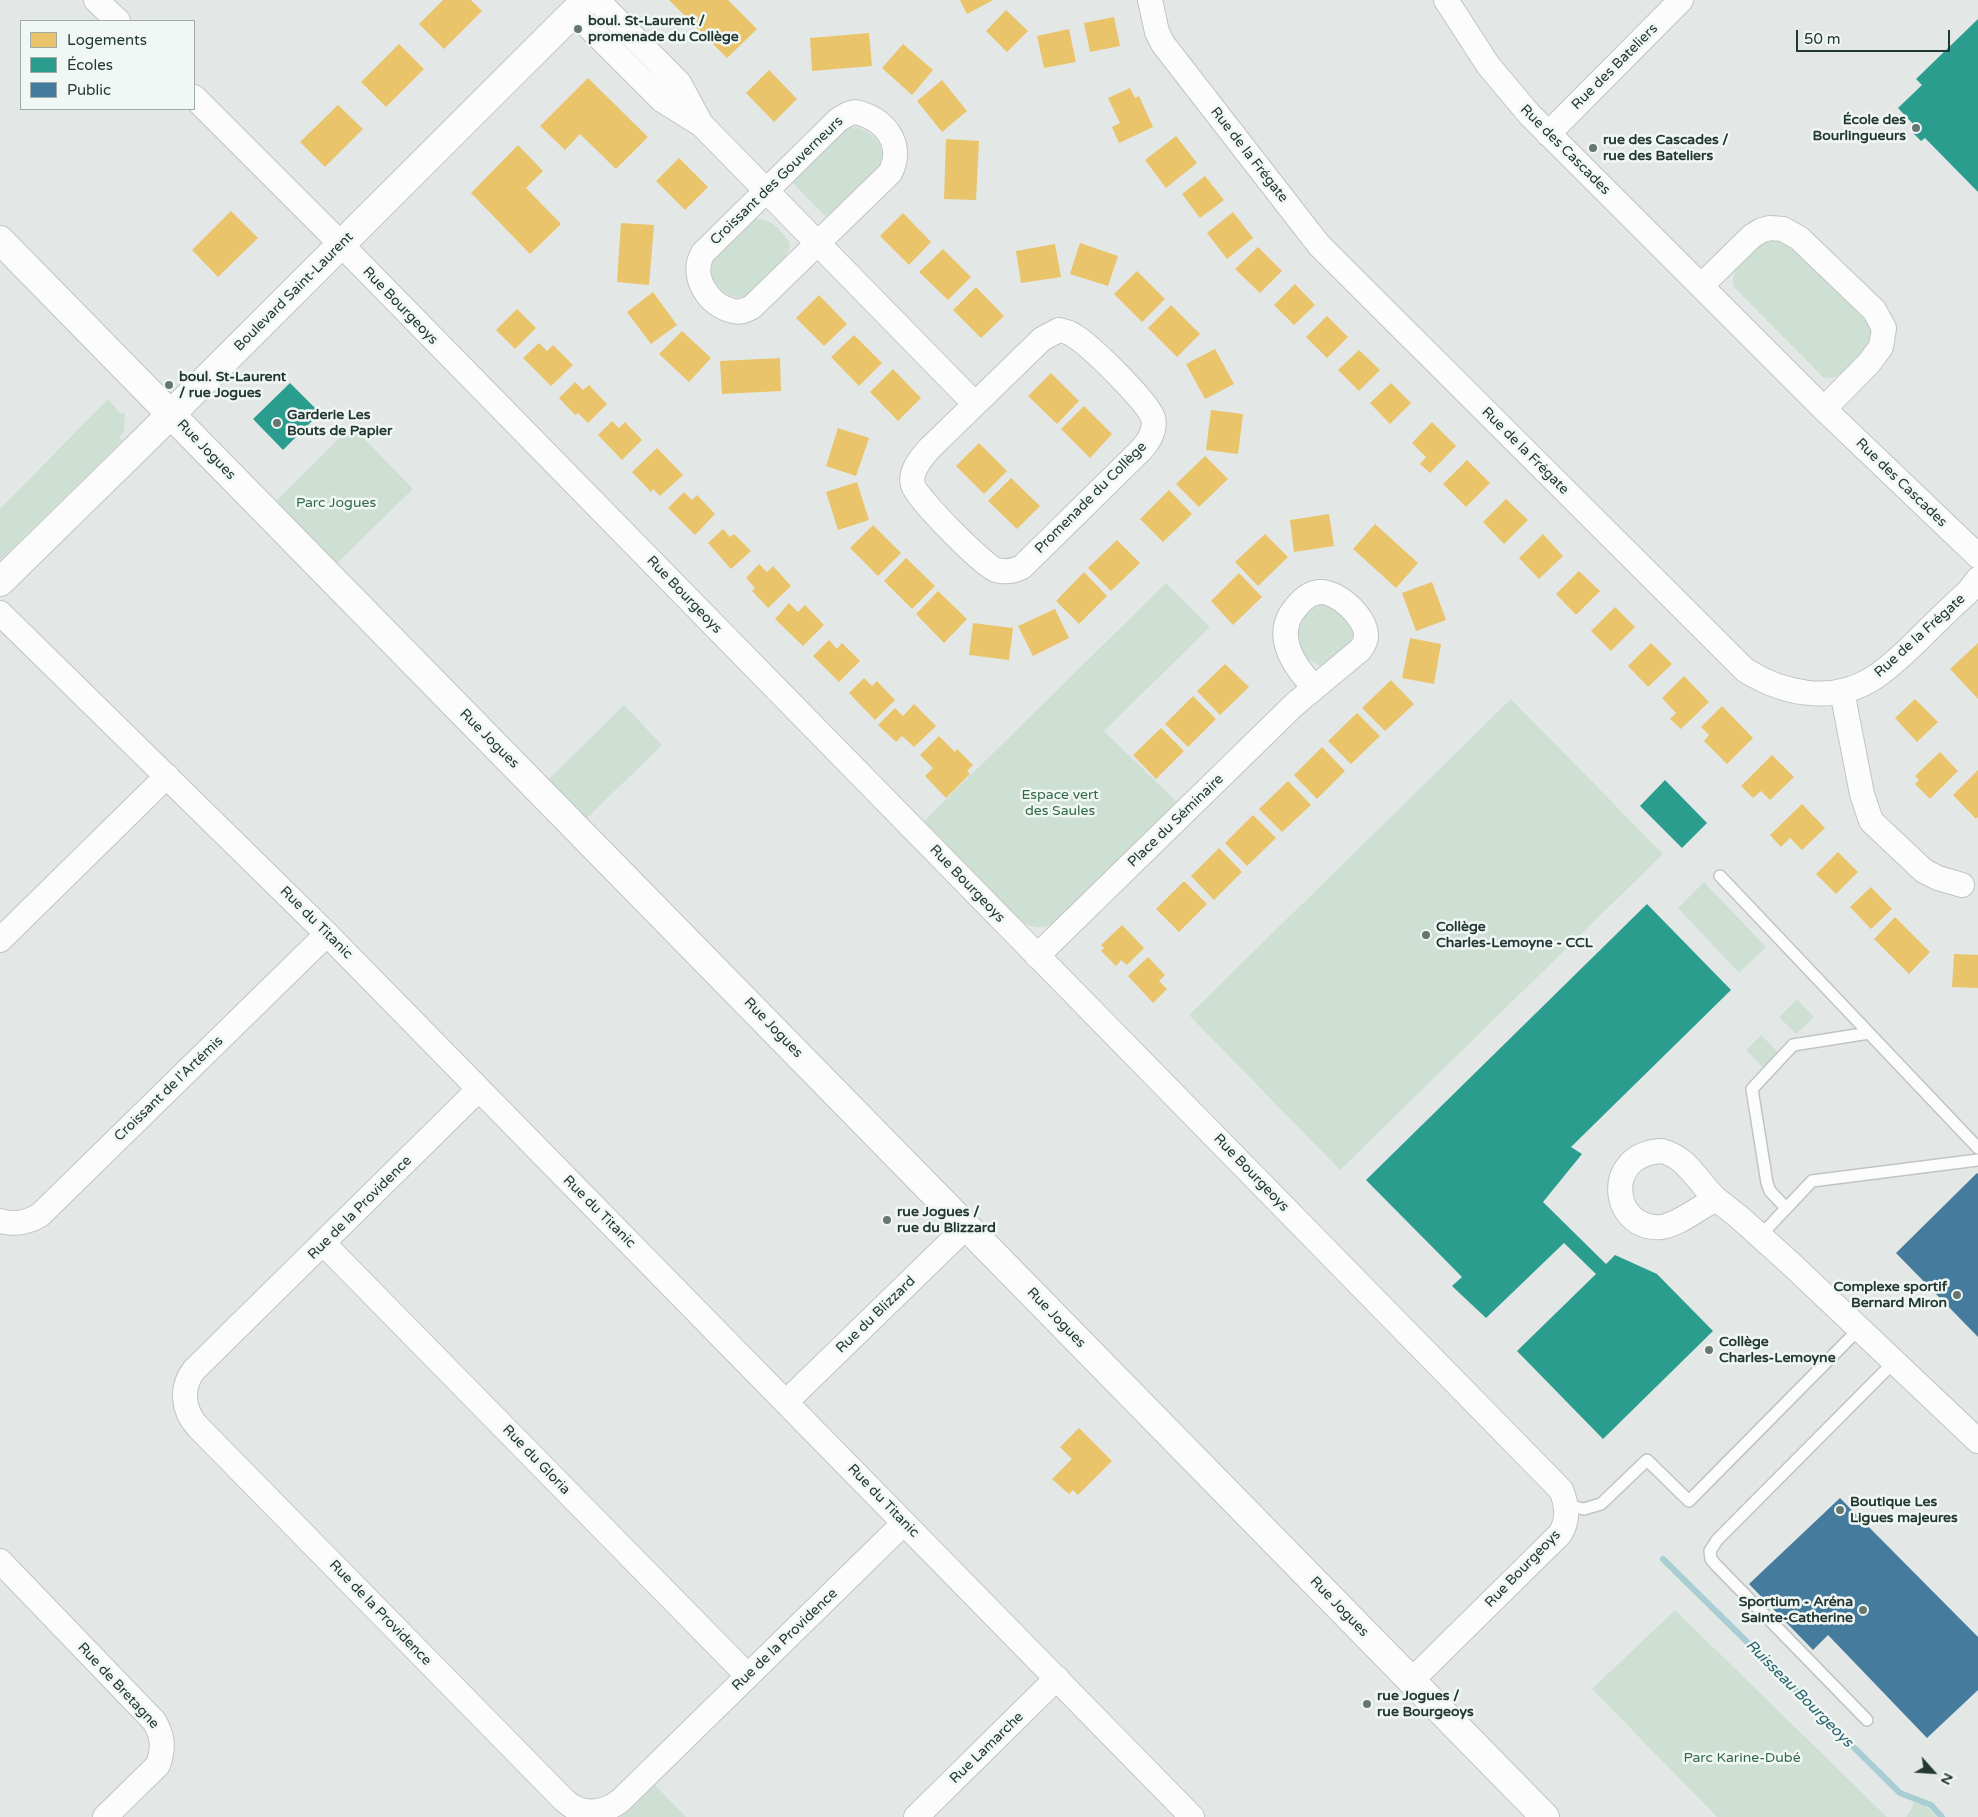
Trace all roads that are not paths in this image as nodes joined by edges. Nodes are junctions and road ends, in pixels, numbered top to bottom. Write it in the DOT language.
graph roads {
  1 [pos="96,0"];
  2 [pos="1150,0"];
  3 [pos="1446,0"];
  4 [pos="1681,0"];
  5 [pos="586,4"];
  6 [pos="117,20"];
  7 [pos="195,98"];
  8 [pos="1548,134"];
  9 [pos="765,190"];
  10 [pos="0,240"];
  11 [pos="817,244"];
  12 [pos="341,245"];
  13 [pos="1701,286"];
  14 [pos="975,404"];
  15 [pos="1824,409"];
  16 [pos="171,414"];
  17 [pos="1978,556"];
  18 [pos="1978,580"];
  19 [pos="0,582"];
  20 [pos="0,613"];
  21 [pos="1314,687"];
  22 [pos="1842,691"];
  23 [pos="167,776"];
  24 [pos="1720,876"];
  25 [pos="1962,885"];
  26 [pos="327,934"];
  27 [pos="0,940"];
  28 [pos="1037,956"];
  29 [pos="1869,1033"];
  30 [pos="478,1090"];
  31 [pos="1978,1148"];
  32 [pos="1978,1160"];
  33 [pos="1716,1199"];
  34 [pos="1786,1208"];
  35 [pos="0,1221"];
  36 [pos="966,1227"];
  37 [pos="1760,1236"];
  38 [pos="324,1244"];
  39 [pos="1860,1329"];
  40 [pos="1894,1362"];
  41 [pos="786,1402"];
  42 [pos="1978,1442"];
  43 [pos="1566,1505"];
  44 [pos="904,1523"];
  45 [pos="0,1561"];
  46 [pos="748,1676"];
  47 [pos="1057,1678"];
  48 [pos="1411,1681"];
  49 [pos="1867,1720"];
  50 [pos="105,1817"];
  51 [pos="916,1817"];
  52 [pos="1192,1817"];
  53 [pos="1545,1817"];
  1 -- 6 [label="street"];
  2 -- 22 [label="street, Rue de la Frégate"];
  3 -- 8 [label="street, Rue des Cascades"];
  4 -- 8 [label="street, Rue des Bateliers"];
  5 -- 9 [label="street"];
  5 -- 12 [label="street, Boulevard Saint-Laurent"];
  7 -- 12 [label="street, Rue Bourgeoys"];
  8 -- 13 [label="street, Rue des Cascades"];
  9 -- 11 [label="street"];
  9 -- 11 [label="street, Croissant des Gouverneurs"];
  9 -- 11 [label="street, Croissant des Gouverneurs"];
  10 -- 16 [label="street, Rue Jogues"];
  11 -- 14 [label="street"];
  12 -- 16 [label="street, Boulevard Saint-Laurent"];
  12 -- 28 [label="street, Rue Bourgeoys"];
  13 -- 15 [label="street, Rue des Cascades"];
  13 -- 15 [label="street"];
  14 -- 14 [label="street, Promenade du Collège"];
  15 -- 17 [label="street, Rue des Cascades"];
  16 -- 19 [label="street, Boulevard Saint-Laurent"];
  16 -- 36 [label="street, Rue Jogues"];
  18 -- 22 [label="street, Rue de la Frégate"];
  20 -- 23 [label="street, Rue du Titanic"];
  21 -- 28 [label="street, Place du Séminaire"];
  22 -- 25 [label="street"];
  23 -- 26 [label="street, Rue du Titanic"];
  23 -- 27 [label="street"];
  24 -- 29 [label="lane"];
  26 -- 30 [label="street, Rue du Titanic"];
  26 -- 35 [label="street, Croissant de l'Artémis"];
  28 -- 43 [label="street, Rue Bourgeoys"];
  29 -- 31 [label="lane"];
  29 -- 34 [label="lane"];
  30 -- 38 [label="street, Rue de la Providence"];
  30 -- 41 [label="street, Rue du Titanic"];
  32 -- 34 [label="lane"];
  33 -- 37 [label="street"];
  34 -- 37 [label="lane"];
  36 -- 41 [label="street, Rue du Blizzard"];
  36 -- 48 [label="street, Rue Jogues"];
  37 -- 39 [label="street"];
  38 -- 46 [label="street, Rue du Gloria"];
  38 -- 46 [label="street, Rue de la Providence"];
  39 -- 40 [label="street"];
  39 -- 43 [label="lane"];
  40 -- 42 [label="street"];
  40 -- 49 [label="lane"];
  41 -- 44 [label="street, Rue du Titanic"];
  43 -- 48 [label="street, Rue Bourgeoys"];
  44 -- 46 [label="street, Rue de la Providence"];
  44 -- 47 [label="street, Rue du Titanic"];
  45 -- 50 [label="street, Rue de Bretagne"];
  47 -- 51 [label="street, Rue Lamarche"];
  47 -- 52 [label="street, Rue du Titanic"];
  48 -- 53 [label="street, Rue Jogues"];
}
